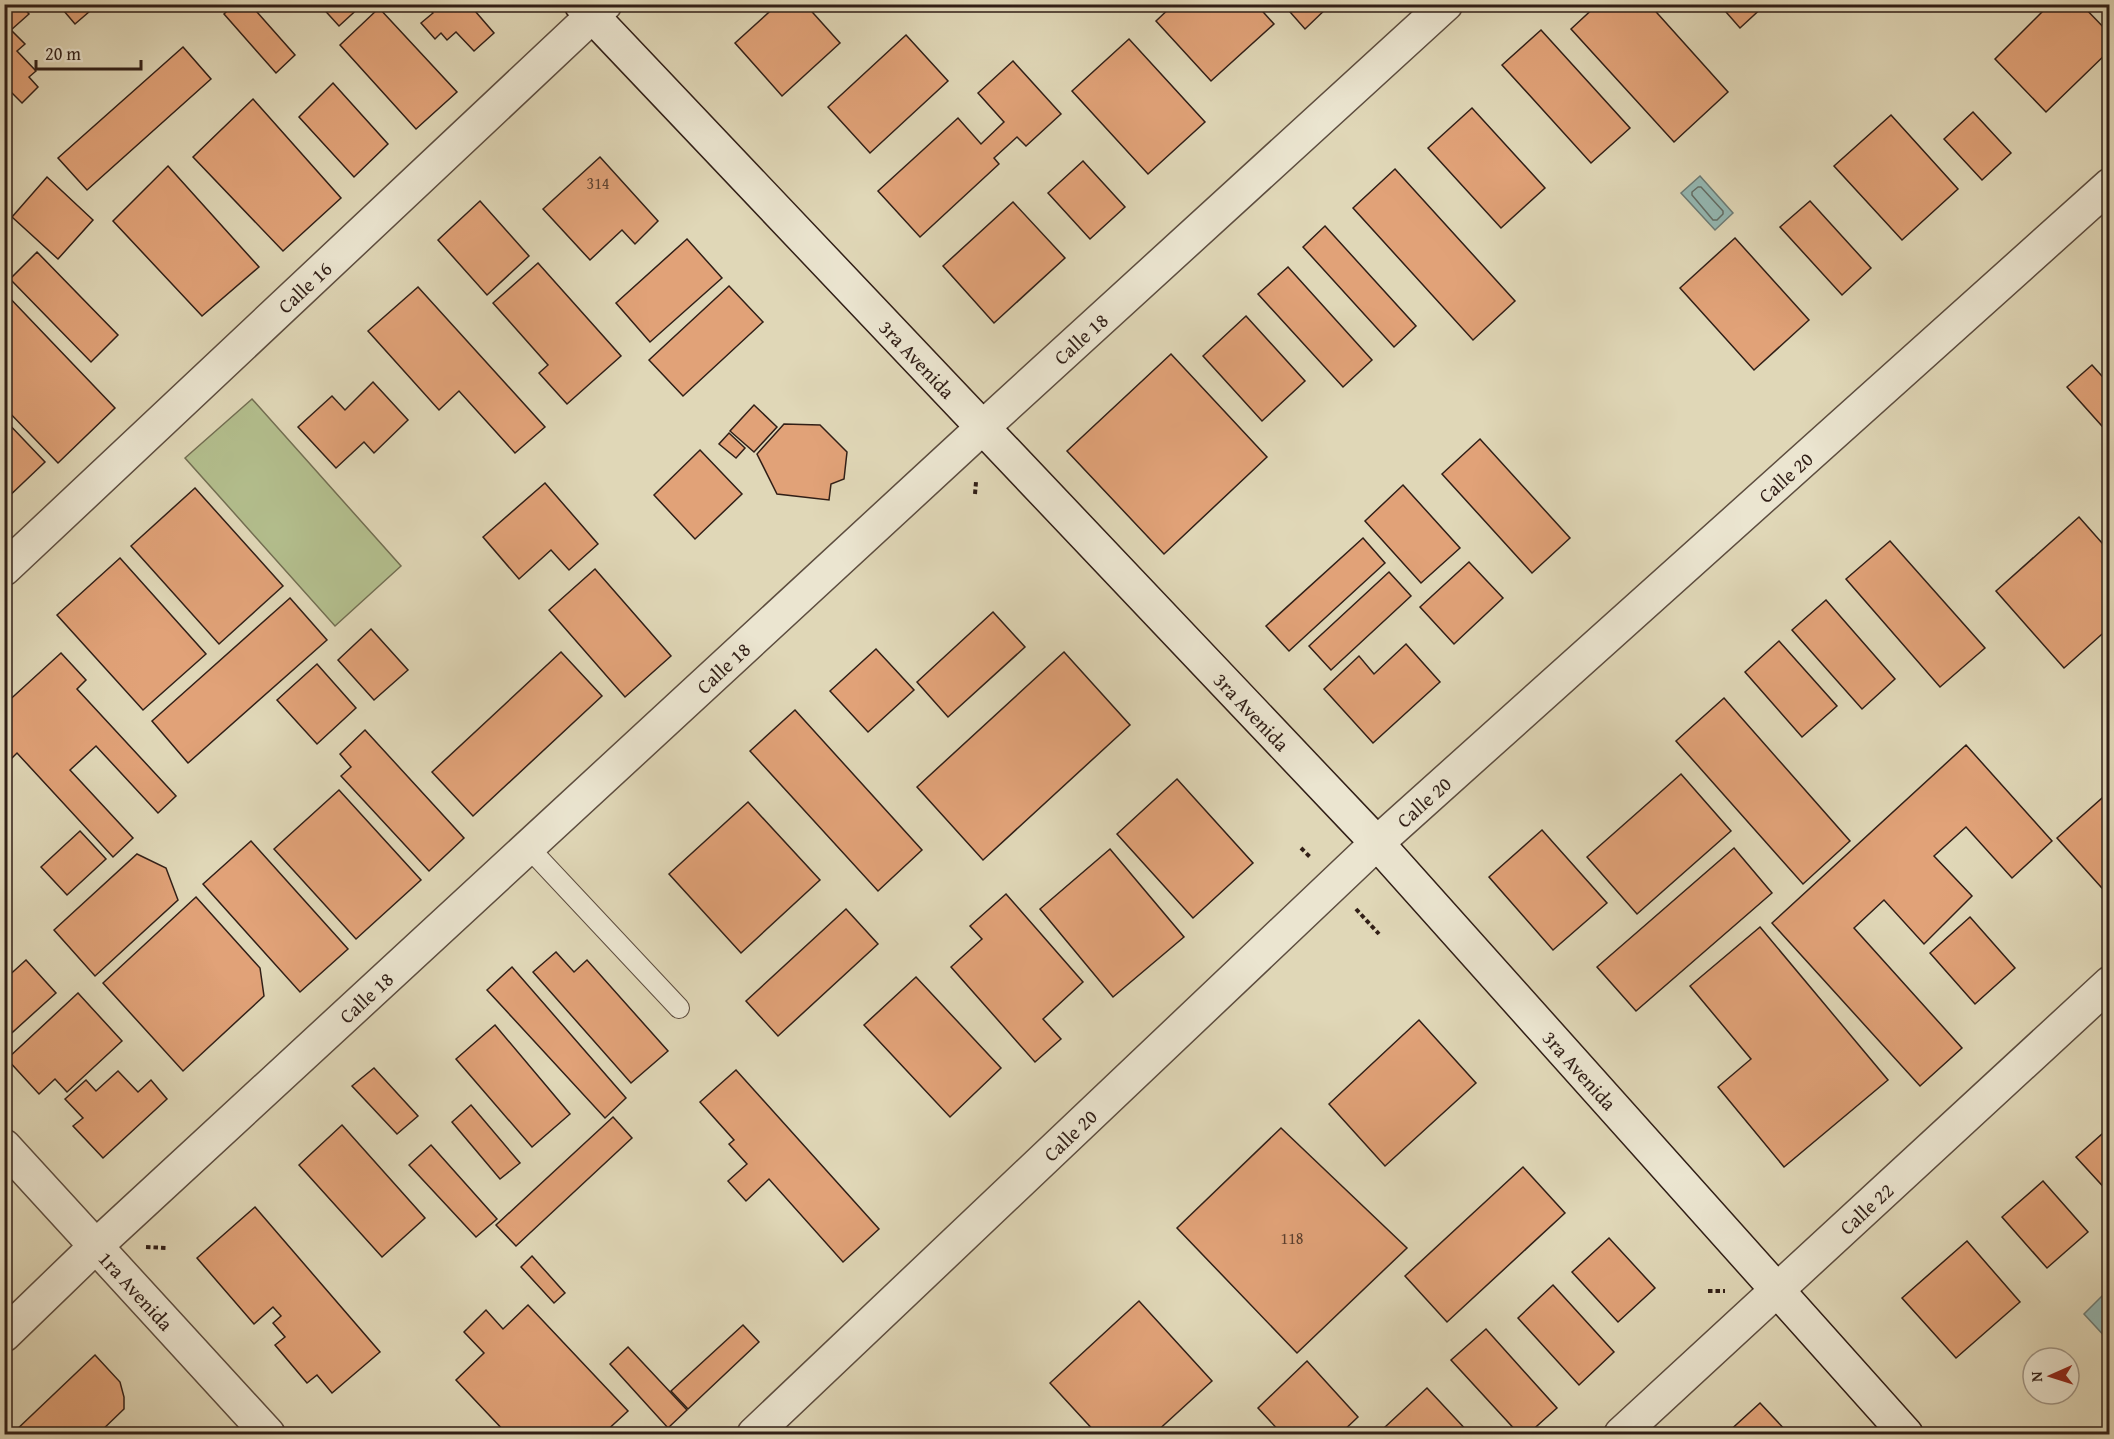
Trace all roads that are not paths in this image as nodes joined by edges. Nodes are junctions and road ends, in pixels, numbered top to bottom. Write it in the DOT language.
graph roads {
  1 [pos="1446,4"];
  2 [pos="592,9"];
  3 [pos="2109,185"];
  4 [pos="982,428"];
  5 [pos="4,569"];
  6 [pos="1377,843"];
  7 [pos="528,847"];
  8 [pos="2109,983"];
  9 [pos="679,1008"];
  10 [pos="4,1146"];
  11 [pos="96,1245"];
  12 [pos="1778,1292"];
  13 [pos="4,1335"];
  14 [pos="268,1434"];
  15 [pos="754,1434"];
  16 [pos="1622,1434"];
  17 [pos="1905,1434"];
  1 -- 4 [label="street, Calle 18"];
  2 -- 4 [label="street, 3ra Avenida"];
  2 -- 5 [label="street, Calle 16"];
  3 -- 6 [label="street, Calle 20"];
  4 -- 6 [label="street, 3ra Avenida"];
  4 -- 7 [label="street, Calle 18"];
  6 -- 12 [label="street, 3ra Avenida"];
  6 -- 15 [label="street, Calle 20"];
  7 -- 9 [label="lane"];
  7 -- 11 [label="street, Calle 18"];
  8 -- 12 [label="street, Calle 22"];
  10 -- 11 [label="street, 1ra Avenida"];
  11 -- 13 [label="street, Calle 18"];
  11 -- 14 [label="street, 1ra Avenida"];
  12 -- 16 [label="street, Calle 22"];
  12 -- 17 [label="street, 3ra Avenida"];
}
